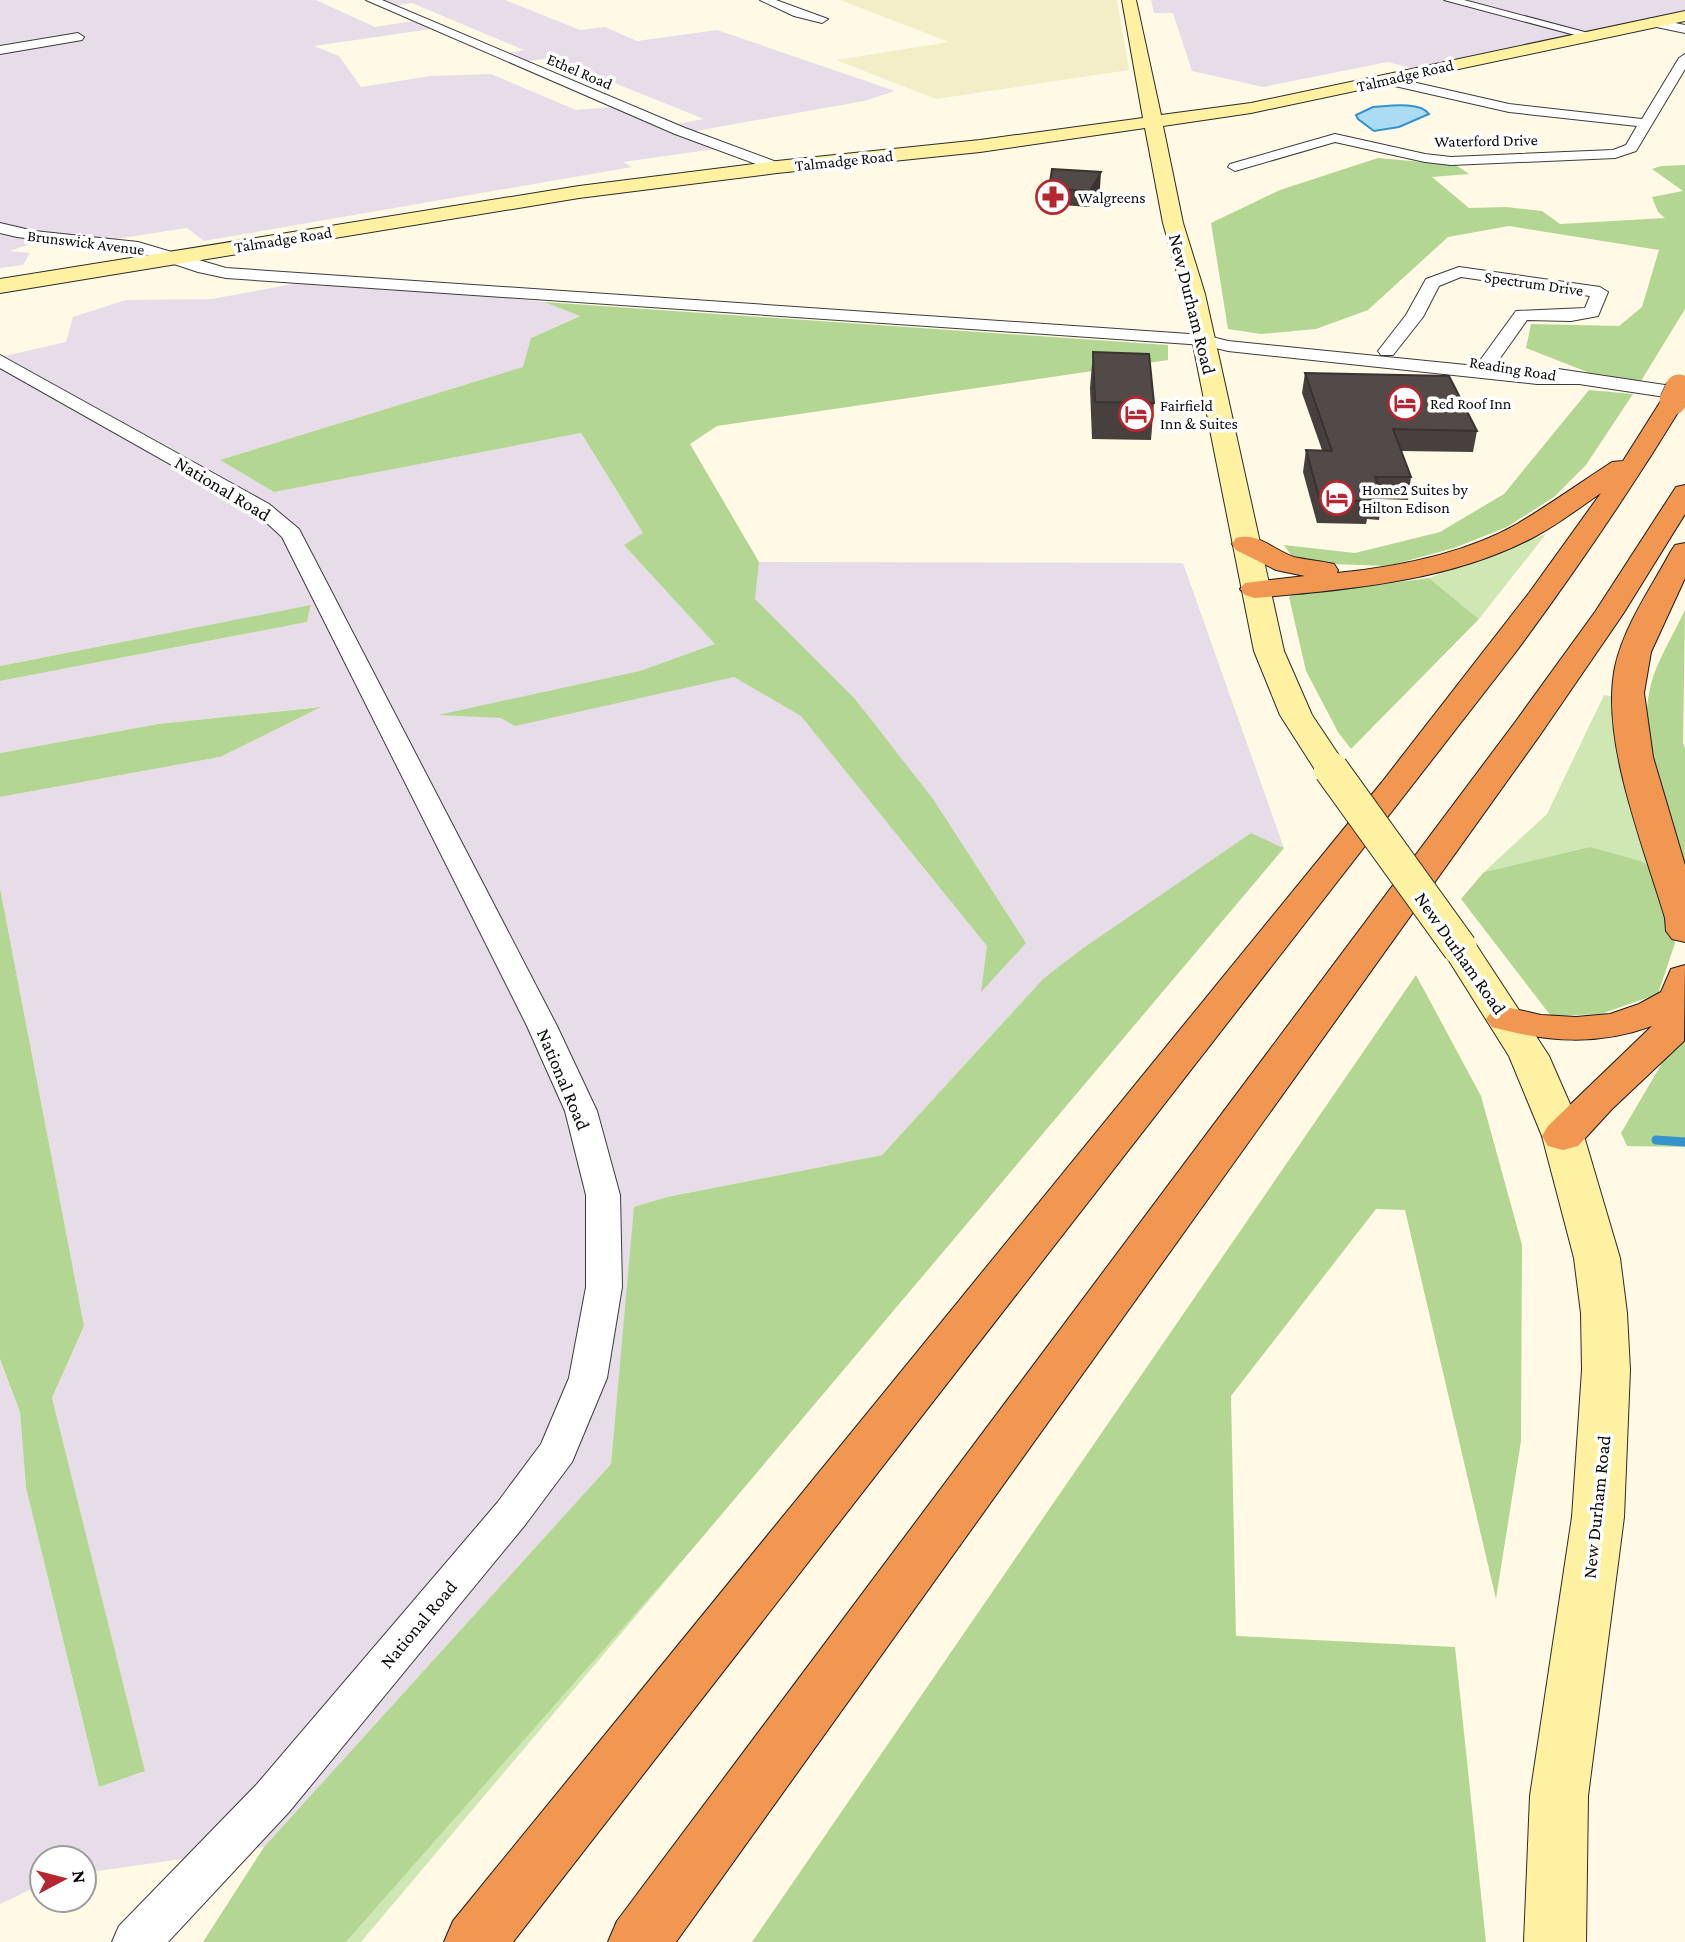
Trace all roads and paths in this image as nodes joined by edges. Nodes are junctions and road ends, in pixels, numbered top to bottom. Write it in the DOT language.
graph roads {
  1 [pos="372,0"];
  2 [pos="765,0"];
  3 [pos="1129,0"];
  4 [pos="1450,0"];
  5 [pos="1685,16"];
  6 [pos="822,19"];
  7 [pos="1651,22"];
  8 [pos="1685,29"];
  9 [pos="1590,35"];
  10 [pos="78,37"];
  11 [pos="0,50"];
  12 [pos="1685,58"];
  13 [pos="1144,80"];
  14 [pos="1386,80"];
  15 [pos="1167,93"];
  16 [pos="1188,101"];
  17 [pos="1148,102"];
  18 [pos="1276,103"];
  19 [pos="1251,108"];
  20 [pos="1152,122"];
  21 [pos="1646,123"];
  22 [pos="1083,132"];
  23 [pos="1019,141"];
  24 [pos="730,150"];
  25 [pos="1162,166"];
  26 [pos="777,167"];
  27 [pos="1235,167"];
  28 [pos="692,177"];
  29 [pos="0,228"];
  30 [pos="172,257"];
  31 [pos="0,286"];
  32 [pos="1204,340"];
  33 [pos="1387,351"];
  34 [pos="0,360"];
  35 [pos="1483,367"];
  36 [pos="1681,390"];
  37 [pos="1642,453"];
  38 [pos="1685,493"];
  39 [pos="1246,544"];
  40 [pos="1685,551"];
  41 [pos="1406,571"];
  42 [pos="1255,589"];
  43 [pos="1685,931"];
  44 [pos="1682,986"];
  45 [pos="1506,1019"];
  46 [pos="1563,1136"];
  47 [pos="136,1942"];
  48 [pos="475,1942"];
  49 [pos="639,1942"];
  50 [pos="1555,1942"];
  1 -- 24 [label="street, Ethel Road"];
  2 -- 6 [label="street"];
  3 -- 13 [label="street, New Durham Road"];
  4 -- 9 [label="street"];
  5 -- 7 [label="street, Talmadge Road"];
  7 -- 8 [label="street"];
  7 -- 9 [label="street, Talmadge Road"];
  9 -- 14 [label="street, Talmadge Road"];
  10 -- 11 [label="street"];
  12 -- 21 [label="street, Waterford Drive"];
  13 -- 15 [label="street"];
  13 -- 17 [label="street, New Durham Road"];
  14 -- 18 [label="street, Talmadge Road"];
  14 -- 21 [label="street, Waterford Drive"];
  16 -- 18 [label="street"];
  17 -- 20 [label="street, New Durham Road"];
  17 -- 22 [label="street"];
  18 -- 19 [label="street, Talmadge Road"];
  19 -- 20 [label="street, Talmadge Road"];
  19 -- 25 [label="street"];
  20 -- 22 [label="street, Talmadge Road"];
  20 -- 25 [label="street, New Durham Road"];
  21 -- 27 [label="street, Waterford Drive"];
  22 -- 23 [label="street, Talmadge Road"];
  23 -- 25 [label="street"];
  23 -- 26 [label="street, Talmadge Road"];
  24 -- 26 [label="street, Ethel Road"];
  24 -- 28 [label="street"];
  25 -- 32 [label="street, New Durham Road"];
  26 -- 28 [label="street, Talmadge Road"];
  28 -- 30 [label="street, Talmadge Road"];
  29 -- 30 [label="street, Brunswick Avenue"];
  30 -- 31 [label="street, Talmadge Road"];
  30 -- 32 [label="street, Brunswick Avenue"];
  32 -- 33 [label="street, Reading Road"];
  32 -- 35 [label="street, Reading Road"];
  32 -- 39 [label="street, New Durham Road"];
  33 -- 35 [label="street, Reading Road"];
  33 -- 35 [label="street, Spectrum Drive"];
  34 -- 47 [label="street, National Road"];
  35 -- 36 [label="street, Reading Road"];
  36 -- 37 [label="highway"];
  37 -- 41 [label="highway"];
  37 -- 48 [label="highway"];
  38 -- 49 [label="highway"];
  39 -- 41 [label="highway"];
  39 -- 42 [label="street, New Durham Road"];
  40 -- 43 [label="highway"];
  41 -- 42 [label="highway"];
  42 -- 45 [label="street, New Durham Road, bridge"];
  44 -- 45 [label="highway"];
  44 -- 46 [label="highway"];
  45 -- 46 [label="street, New Durham Road"];
  46 -- 50 [label="street, New Durham Road"];
}
